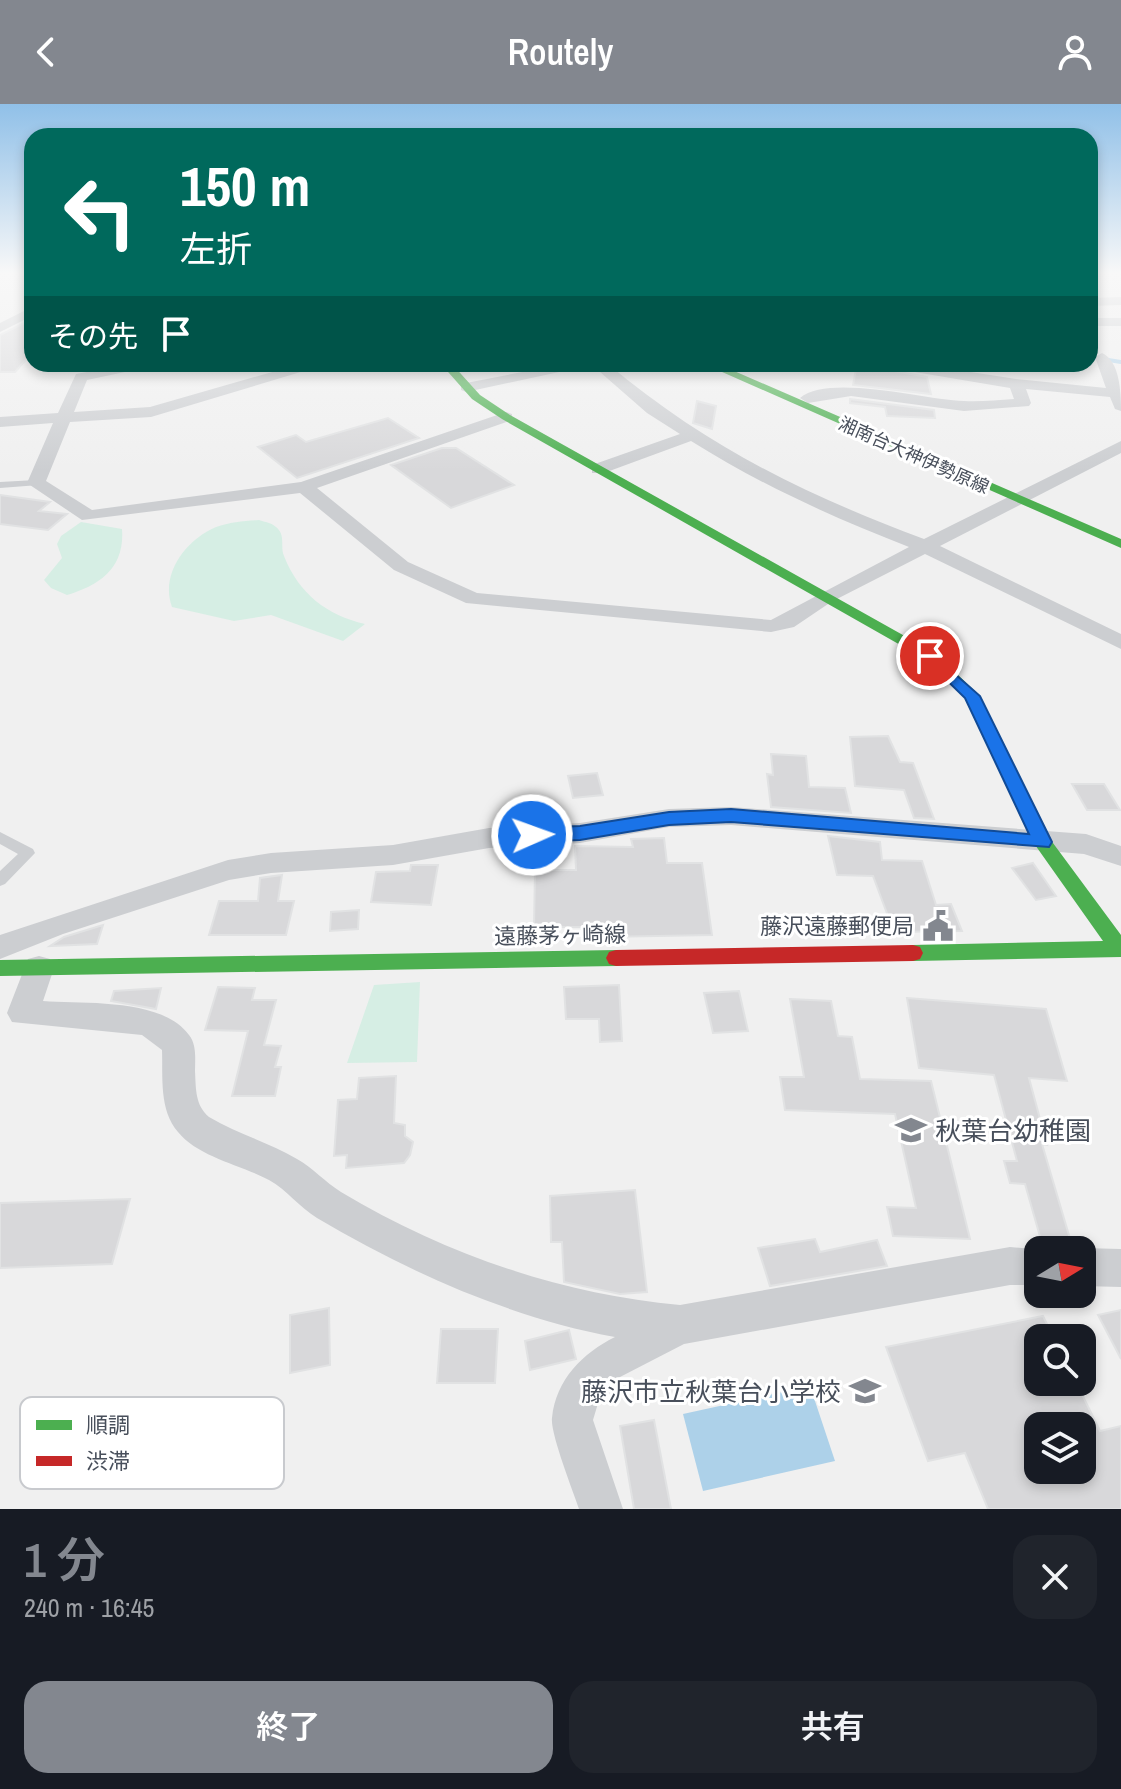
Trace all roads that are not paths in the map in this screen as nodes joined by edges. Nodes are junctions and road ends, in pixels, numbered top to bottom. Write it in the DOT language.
graph roads {
  1 [pos="1098,356"];
  2 [pos="1098,360"];
  3 [pos="1121,360"];
  4 [pos="126,372"];
  5 [pos="293,372"];
  6 [pos="453,372"];
  7 [pos="544,372"];
  8 [pos="608,372"];
  9 [pos="728,372"];
  10 [pos="749,372"];
  11 [pos="882,372"];
  12 [pos="941,372"];
  13 [pos="1016,384"];
  14 [pos="466,387"];
  15 [pos="861,391"];
  16 [pos="808,398"];
  17 [pos="1118,400"];
  18 [pos="64,417"];
  19 [pos="506,417"];
  20 [pos="0,422"];
  21 [pos="695,434"];
  22 [pos="1121,446"];
  23 [pos="598,469"];
  24 [pos="36,483"];
  25 [pos="0,485"];
  26 [pos="304,487"];
  27 [pos="1022,496"];
  28 [pos="1121,532"];
  29 [pos="1121,544"];
  30 [pos="925,546"];
  31 [pos="824,598"];
  32 [pos="1121,642"];
  33 [pos="0,837"];
  34 [pos="1042,842"];
  35 [pos="1121,856"];
  36 [pos="0,880"];
  37 [pos="0,947"];
  38 [pos="1121,950"];
  39 [pos="0,968"];
  40 [pos="39,968"];
  41 [pos="1024,1266"];
  42 [pos="1096,1267"];
  43 [pos="1121,1268"];
  44 [pos="680,1325"];
  45 [pos="601,1509"];
  1 -- 3 [label="street"];
  2 -- 17 [label="street"];
  4 -- 18 [label="street"];
  5 -- 18 [label="street"];
  6 -- 14 [label="street"];
  7 -- 14 [label="street"];
  8 -- 21 [label="street"];
  9 -- 27 [label="street, 湘南台大神伊勢原線"];
  10 -- 16 [label="street, 湘南台大神伊勢原線"];
  11 -- 15 [label="street"];
  12 -- 13 [label="street"];
  13 -- 15 [label="street"];
  13 -- 17 [label="street"];
  14 -- 19 [label="street"];
  15 -- 16 [label="street"];
  16 -- 27 [label="street, 湘南台大神伊勢原線"];
  18 -- 20 [label="street"];
  18 -- 24 [label="street"];
  19 -- 23 [label="street"];
  19 -- 26 [label="street"];
  21 -- 23 [label="street"];
  21 -- 30 [label="street"];
  22 -- 27 [label="street"];
  23 -- 31 [label="street"];
  24 -- 25 [label="lane"];
  24 -- 26 [label="street"];
  26 -- 31 [label="street"];
  27 -- 28 [label="street, 湘南台大神伊勢原線"];
  27 -- 29 [label="street, 湘南台大神伊勢原線"];
  27 -- 30 [label="street"];
  30 -- 31 [label="street"];
  30 -- 32 [label="street"];
  31 -- 34 [label="street"];
  33 -- 36 [label="lane"];
  34 -- 35 [label="street"];
  34 -- 37 [label="street"];
  34 -- 38 [label="street"];
  38 -- 40 [label="street, 遠藤茅ヶ崎線"];
  39 -- 40 [label="street, 遠藤茅ヶ崎線"];
  40 -- 44 [label="street"];
  41 -- 44 [label="street"];
  42 -- 43 [label="street"];
  44 -- 45 [label="street"];
}
